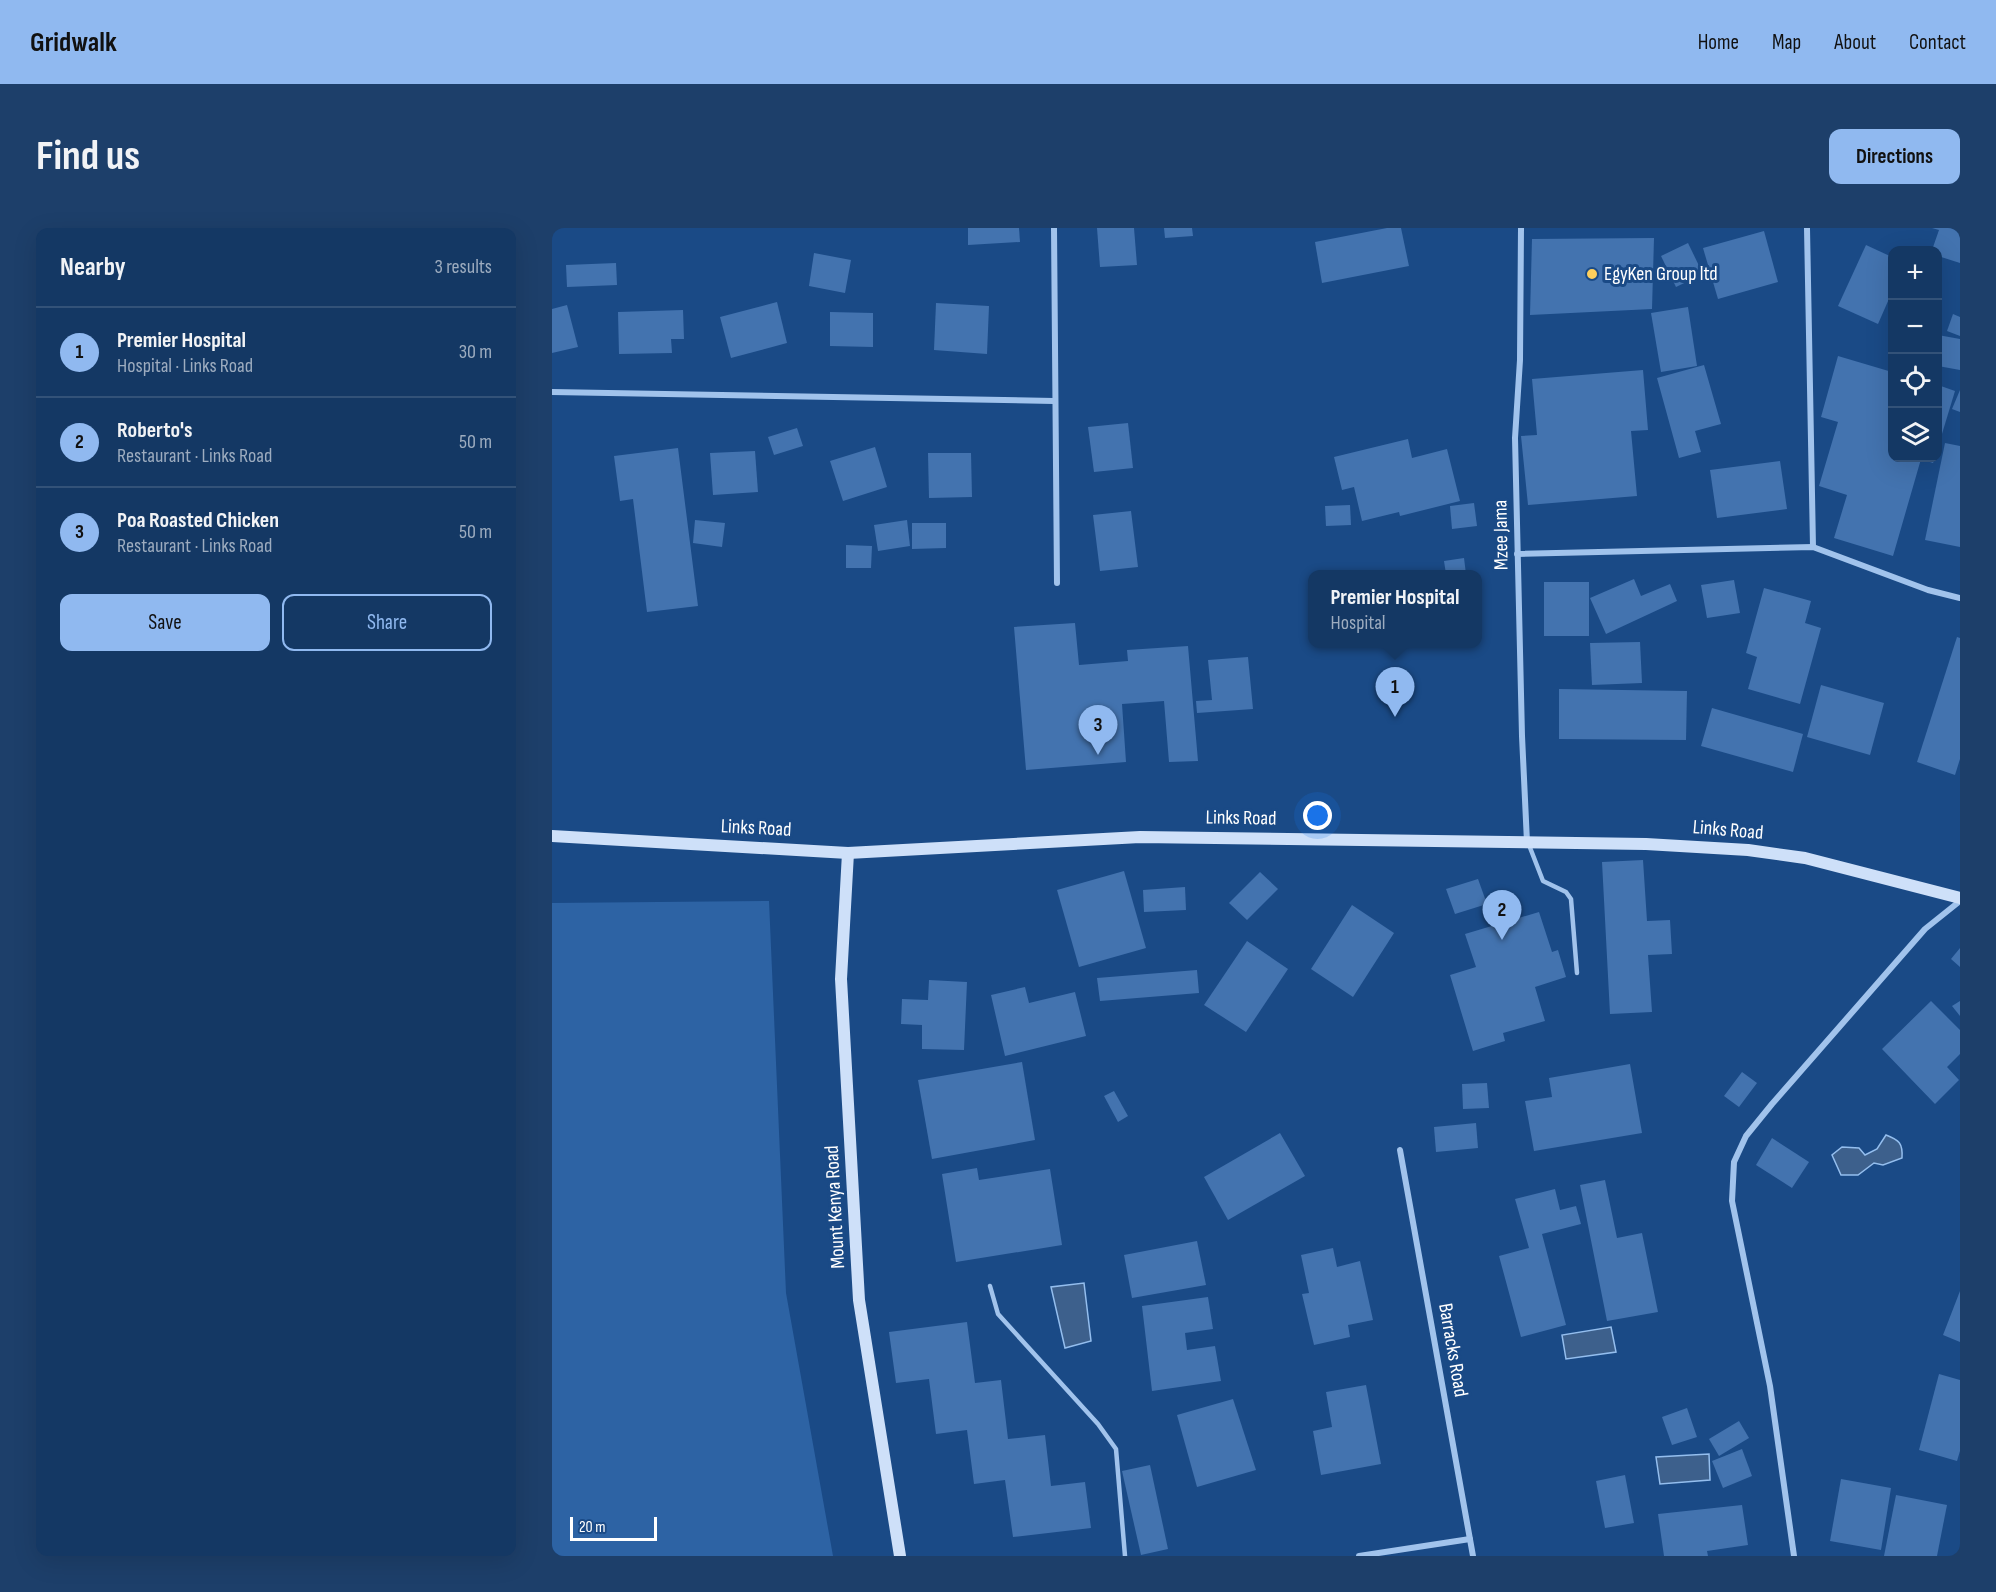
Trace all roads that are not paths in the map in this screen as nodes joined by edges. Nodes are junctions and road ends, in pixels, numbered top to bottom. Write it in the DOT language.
graph roads {
  1 [pos="1054,228"];
  2 [pos="1521,228"];
  3 [pos="1807,228"];
  4 [pos="552,392"];
  5 [pos="1054,401"];
  6 [pos="1813,547"];
  7 [pos="1517,554"];
  8 [pos="1057,583"];
  9 [pos="1960,598"];
  10 [pos="552,836"];
  11 [pos="1527,842"];
  12 [pos="848,854"];
  13 [pos="1960,900"];
  14 [pos="1577,973"];
  15 [pos="1400,1150"];
  16 [pos="990,1286"];
  17 [pos="1470,1539"];
  18 [pos="900,1556"];
  19 [pos="1125,1556"];
  20 [pos="1359,1556"];
  21 [pos="1473,1556"];
  22 [pos="1794,1556"];
  1 -- 5 [label="street"];
  2 -- 7 [label="street, Mzee Jama"];
  3 -- 6 [label="street"];
  4 -- 5 [label="street"];
  5 -- 8 [label="street"];
  6 -- 7 [label="street"];
  6 -- 9 [label="street"];
  7 -- 11 [label="street, Mzee Jama"];
  10 -- 12 [label="main road, Links Road"];
  11 -- 12 [label="main road, Links Road"];
  11 -- 13 [label="main road, Links Road"];
  11 -- 14 [label="lane"];
  12 -- 18 [label="main road, Mount Kenya Road"];
  13 -- 22 [label="street"];
  15 -- 17 [label="street, Barracks Road"];
  16 -- 19 [label="lane"];
  17 -- 20 [label="street"];
  17 -- 21 [label="street, Barracks Road"];
}
